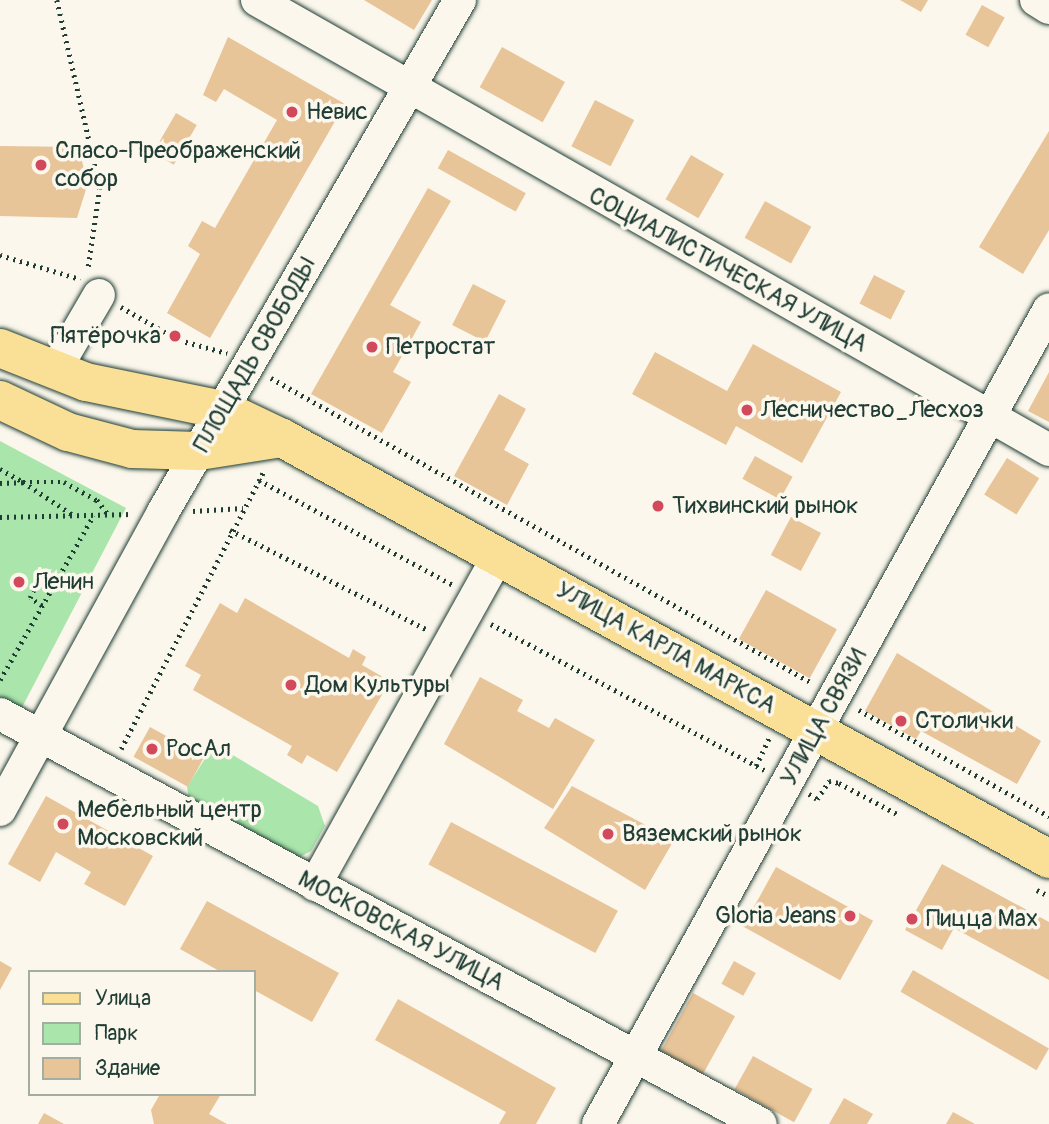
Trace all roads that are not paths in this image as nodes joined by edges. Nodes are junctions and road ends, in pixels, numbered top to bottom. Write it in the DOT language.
graph roads {
  1 [pos="257,0"];
  2 [pos="460,0"];
  3 [pos="1036,0"];
  4 [pos="1049,8"];
  5 [pos="408,89"];
  6 [pos="99,295"];
  7 [pos="1049,309"];
  8 [pos="0,348"];
  9 [pos="54,372"];
  10 [pos="0,400"];
  11 [pos="223,410"];
  12 [pos="990,416"];
  13 [pos="282,438"];
  14 [pos="1049,450"];
  15 [pos="200,451"];
  16 [pos="498,555"];
  17 [pos="0,714"];
  18 [pos="817,729"];
  19 [pos="43,735"];
  20 [pos="0,810"];
  21 [pos="1037,871"];
  22 [pos="315,885"];
  23 [pos="636,1056"];
  24 [pos="598,1124"];
  25 [pos="761,1124"];
  1 -- 5 [label="street"];
  2 -- 5 [label="street, ПЛОЩАДЬ СВОБОДЫ"];
  3 -- 4 [label="street"];
  5 -- 11 [label="street, ПЛОЩАДЬ СВОБОДЫ"];
  5 -- 12 [label="street, СОЦИАЛИСТИЧЕСКАЯ УЛИЦА"];
  6 -- 9 [label="street"];
  7 -- 12 [label="street, УЛИЦА СВЯЗИ"];
  8 -- 9 [label="main road, УЛИЦА КАРЛА МАРКСА"];
  9 -- 11 [label="main road, УЛИЦА КАРЛА МАРКСА"];
  10 -- 15 [label="main road"];
  11 -- 13 [label="main road, УЛИЦА КАРЛА МАРКСА"];
  11 -- 15 [label="street, ПЛОЩАДЬ СВОБОДЫ"];
  12 -- 14 [label="street, СОЦИАЛИСТИЧЕСКАЯ УЛИЦА"];
  12 -- 18 [label="street, УЛИЦА СВЯЗИ"];
  13 -- 15 [label="main road"];
  13 -- 16 [label="main road, УЛИЦА КАРЛА МАРКСА"];
  15 -- 19 [label="street, ПЛОЩАДЬ СВОБОДЫ"];
  16 -- 18 [label="main road, УЛИЦА КАРЛА МАРКСА"];
  16 -- 22 [label="street"];
  17 -- 19 [label="street"];
  18 -- 21 [label="main road, УЛИЦА КАРЛА МАРКСА"];
  18 -- 23 [label="street, УЛИЦА СВЯЗИ"];
  19 -- 20 [label="street, ПЛОЩАДЬ СВОБОДЫ"];
  19 -- 22 [label="street, МОСКОВСКАЯ УЛИЦА"];
  22 -- 23 [label="street, МОСКОВСКАЯ УЛИЦА"];
  23 -- 24 [label="street, УЛИЦА СВЯЗИ"];
  23 -- 25 [label="street, МОСКОВСКАЯ УЛИЦА"];
}
